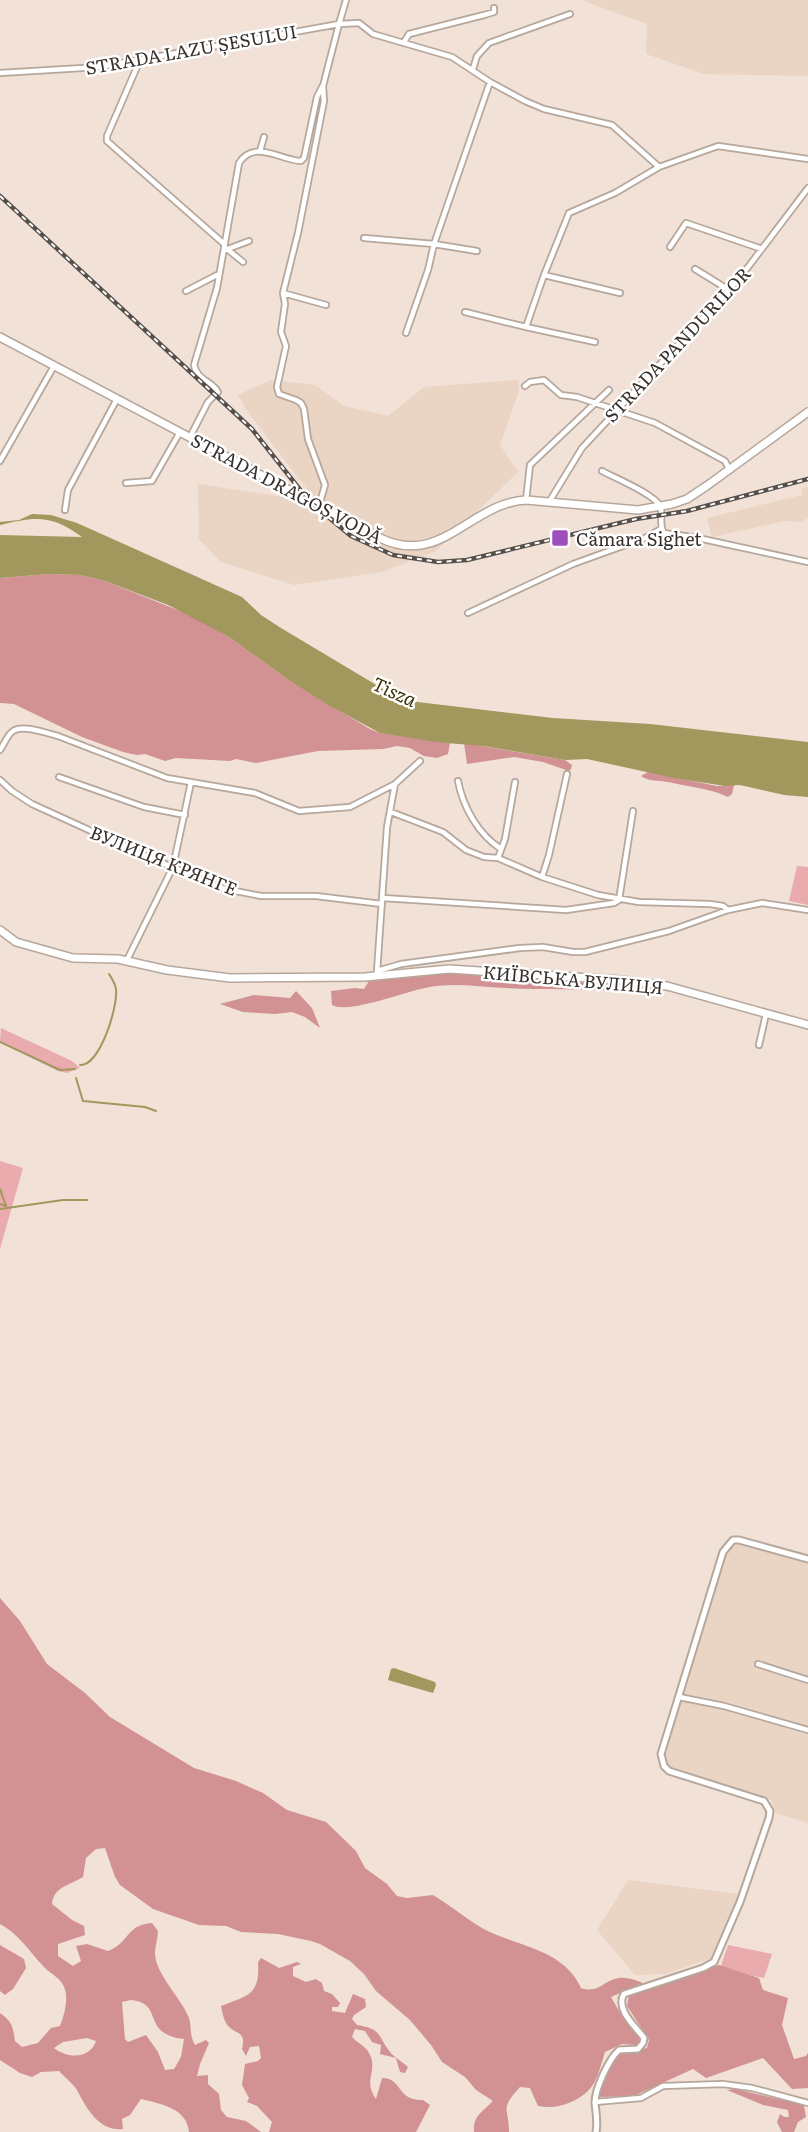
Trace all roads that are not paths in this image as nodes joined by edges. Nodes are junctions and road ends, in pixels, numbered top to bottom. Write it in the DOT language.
graph roads {
  1 [pos="346,0"];
  2 [pos="494,8"];
  3 [pos="570,13"];
  4 [pos="339,24"];
  5 [pos="404,42"];
  6 [pos="140,59"];
  7 [pos="474,69"];
  8 [pos="0,73"];
  9 [pos="490,82"];
  10 [pos="323,86"];
  11 [pos="264,137"];
  12 [pos="260,151"];
  13 [pos="808,159"];
  14 [pos="659,167"];
  15 [pos="808,188"];
  16 [pos="364,238"];
  17 [pos="249,242"];
  18 [pos="224,243"];
  19 [pos="434,244"];
  20 [pos="670,247"];
  21 [pos="226,249"];
  22 [pos="762,249"];
  23 [pos="477,251"];
  24 [pos="243,262"];
  25 [pos="695,269"];
  26 [pos="218,274"];
  27 [pos="544,275"];
  28 [pos="729,290"];
  29 [pos="186,291"];
  30 [pos="283,293"];
  31 [pos="620,293"];
  32 [pos="326,305"];
  33 [pos="465,312"];
  34 [pos="526,327"];
  35 [pos="406,333"];
  36 [pos="0,337"];
  37 [pos="596,342"];
  38 [pos="54,366"];
  39 [pos="525,386"];
  40 [pos="609,390"];
  41 [pos="117,399"];
  42 [pos="596,405"];
  43 [pos="616,410"];
  44 [pos="808,412"];
  45 [pos="180,432"];
  46 [pos="190,437"];
  47 [pos="0,461"];
  48 [pos="729,469"];
  49 [pos="602,471"];
  50 [pos="126,483"];
  51 [pos="526,500"];
  52 [pos="549,502"];
  53 [pos="319,506"];
  54 [pos="661,508"];
  55 [pos="65,510"];
  56 [pos="661,529"];
  57 [pos="808,562"];
  58 [pos="468,613"];
  59 [pos="0,750"];
  60 [pos="420,761"];
  61 [pos="567,774"];
  62 [pos="59,777"];
  63 [pos="0,780"];
  64 [pos="458,781"];
  65 [pos="191,782"];
  66 [pos="515,782"];
  67 [pos="395,784"];
  68 [pos="633,811"];
  69 [pos="391,812"];
  70 [pos="185,815"];
  71 [pos="501,849"];
  72 [pos="498,858"];
  73 [pos="173,867"];
  74 [pos="542,877"];
  75 [pos="619,900"];
  76 [pos="382,901"];
  77 [pos="728,909"];
  78 [pos="808,909"];
  79 [pos="0,930"];
  80 [pos="127,960"];
  81 [pos="376,974"];
  82 [pos="766,1013"];
  83 [pos="808,1025"];
  84 [pos="759,1045"];
  85 [pos="808,1559"];
  86 [pos="758,1664"];
  87 [pos="808,1680"];
  88 [pos="679,1697"];
  89 [pos="808,1730"];
  90 [pos="596,2102"];
  91 [pos="808,2103"];
  92 [pos="596,2132"];
  1 -- 4 [label="street"];
  2 -- 5 [label="street"];
  3 -- 7 [label="street"];
  4 -- 5 [label="street, STRADA LAZU ȘESULUI"];
  4 -- 6 [label="street, STRADA LAZU ȘESULUI"];
  4 -- 10 [label="street"];
  5 -- 7 [label="street, STRADA LAZU ȘESULUI"];
  6 -- 8 [label="street, STRADA LAZU ȘESULUI"];
  6 -- 18 [label="street"];
  7 -- 9 [label="street, STRADA LAZU ȘESULUI"];
  9 -- 14 [label="street, STRADA LAZU ȘESULUI"];
  9 -- 19 [label="street"];
  10 -- 12 [label="street"];
  10 -- 30 [label="street"];
  11 -- 12 [label="street"];
  12 -- 18 [label="street"];
  13 -- 14 [label="street"];
  14 -- 27 [label="street"];
  15 -- 22 [label="street, STRADA PANDURILOR"];
  16 -- 19 [label="street"];
  17 -- 21 [label="street"];
  18 -- 21 [label="street"];
  19 -- 23 [label="street"];
  19 -- 35 [label="street"];
  20 -- 22 [label="street"];
  21 -- 24 [label="street"];
  21 -- 26 [label="street"];
  22 -- 28 [label="street, STRADA PANDURILOR"];
  25 -- 28 [label="street"];
  26 -- 29 [label="street"];
  26 -- 46 [label="street"];
  27 -- 31 [label="street"];
  27 -- 34 [label="street"];
  28 -- 43 [label="street, STRADA PANDURILOR"];
  30 -- 32 [label="street"];
  30 -- 53 [label="street"];
  33 -- 34 [label="street"];
  34 -- 37 [label="street"];
  36 -- 38 [label="main road, STRADA DRAGOȘ VODĂ"];
  38 -- 41 [label="main road, STRADA DRAGOȘ VODĂ"];
  38 -- 47 [label="street"];
  39 -- 42 [label="street"];
  40 -- 42 [label="street"];
  41 -- 45 [label="main road, STRADA DRAGOȘ VODĂ"];
  41 -- 55 [label="street"];
  42 -- 43 [label="street"];
  42 -- 51 [label="street"];
  43 -- 48 [label="street"];
  43 -- 52 [label="street, STRADA PANDURILOR"];
  44 -- 48 [label="main road, STRADA DRAGOȘ VODĂ"];
  45 -- 46 [label="main road, STRADA DRAGOȘ VODĂ"];
  45 -- 50 [label="street"];
  46 -- 53 [label="main road, STRADA DRAGOȘ VODĂ"];
  48 -- 54 [label="main road, STRADA DRAGOȘ VODĂ"];
  49 -- 54 [label="street"];
  51 -- 52 [label="main road, STRADA DRAGOȘ VODĂ"];
  51 -- 53 [label="main road, STRADA DRAGOȘ VODĂ"];
  52 -- 54 [label="main road, STRADA DRAGOȘ VODĂ"];
  54 -- 56 [label="street"];
  56 -- 57 [label="street"];
  56 -- 58 [label="street"];
  59 -- 65 [label="street"];
  60 -- 67 [label="street"];
  61 -- 74 [label="street"];
  62 -- 70 [label="street"];
  63 -- 73 [label="street, ВУЛИЦЯ КРЯНГЕ"];
  64 -- 71 [label="street"];
  65 -- 67 [label="street"];
  65 -- 70 [label="street"];
  66 -- 71 [label="street"];
  67 -- 69 [label="street"];
  68 -- 75 [label="street"];
  69 -- 72 [label="street"];
  69 -- 76 [label="street"];
  70 -- 73 [label="street"];
  71 -- 72 [label="street"];
  72 -- 74 [label="street"];
  73 -- 76 [label="street, ВУЛИЦЯ КРЯНГЕ"];
  73 -- 80 [label="street"];
  74 -- 75 [label="street"];
  75 -- 76 [label="street, ВУЛИЦЯ КРЯНГЕ"];
  75 -- 77 [label="street"];
  76 -- 81 [label="street"];
  77 -- 78 [label="street"];
  77 -- 81 [label="street"];
  79 -- 80 [label="main road, КИЇВСЬКА ВУЛИЦЯ"];
  80 -- 81 [label="main road, КИЇВСЬКА ВУЛИЦЯ"];
  81 -- 82 [label="main road, КИЇВСЬКА ВУЛИЦЯ"];
  82 -- 83 [label="main road, КИЇВСЬКА ВУЛИЦЯ"];
  82 -- 84 [label="street"];
  85 -- 88 [label="street"];
  86 -- 87 [label="street"];
  88 -- 89 [label="street"];
  88 -- 90 [label="street"];
  90 -- 91 [label="street"];
  90 -- 92 [label="street"];
}
